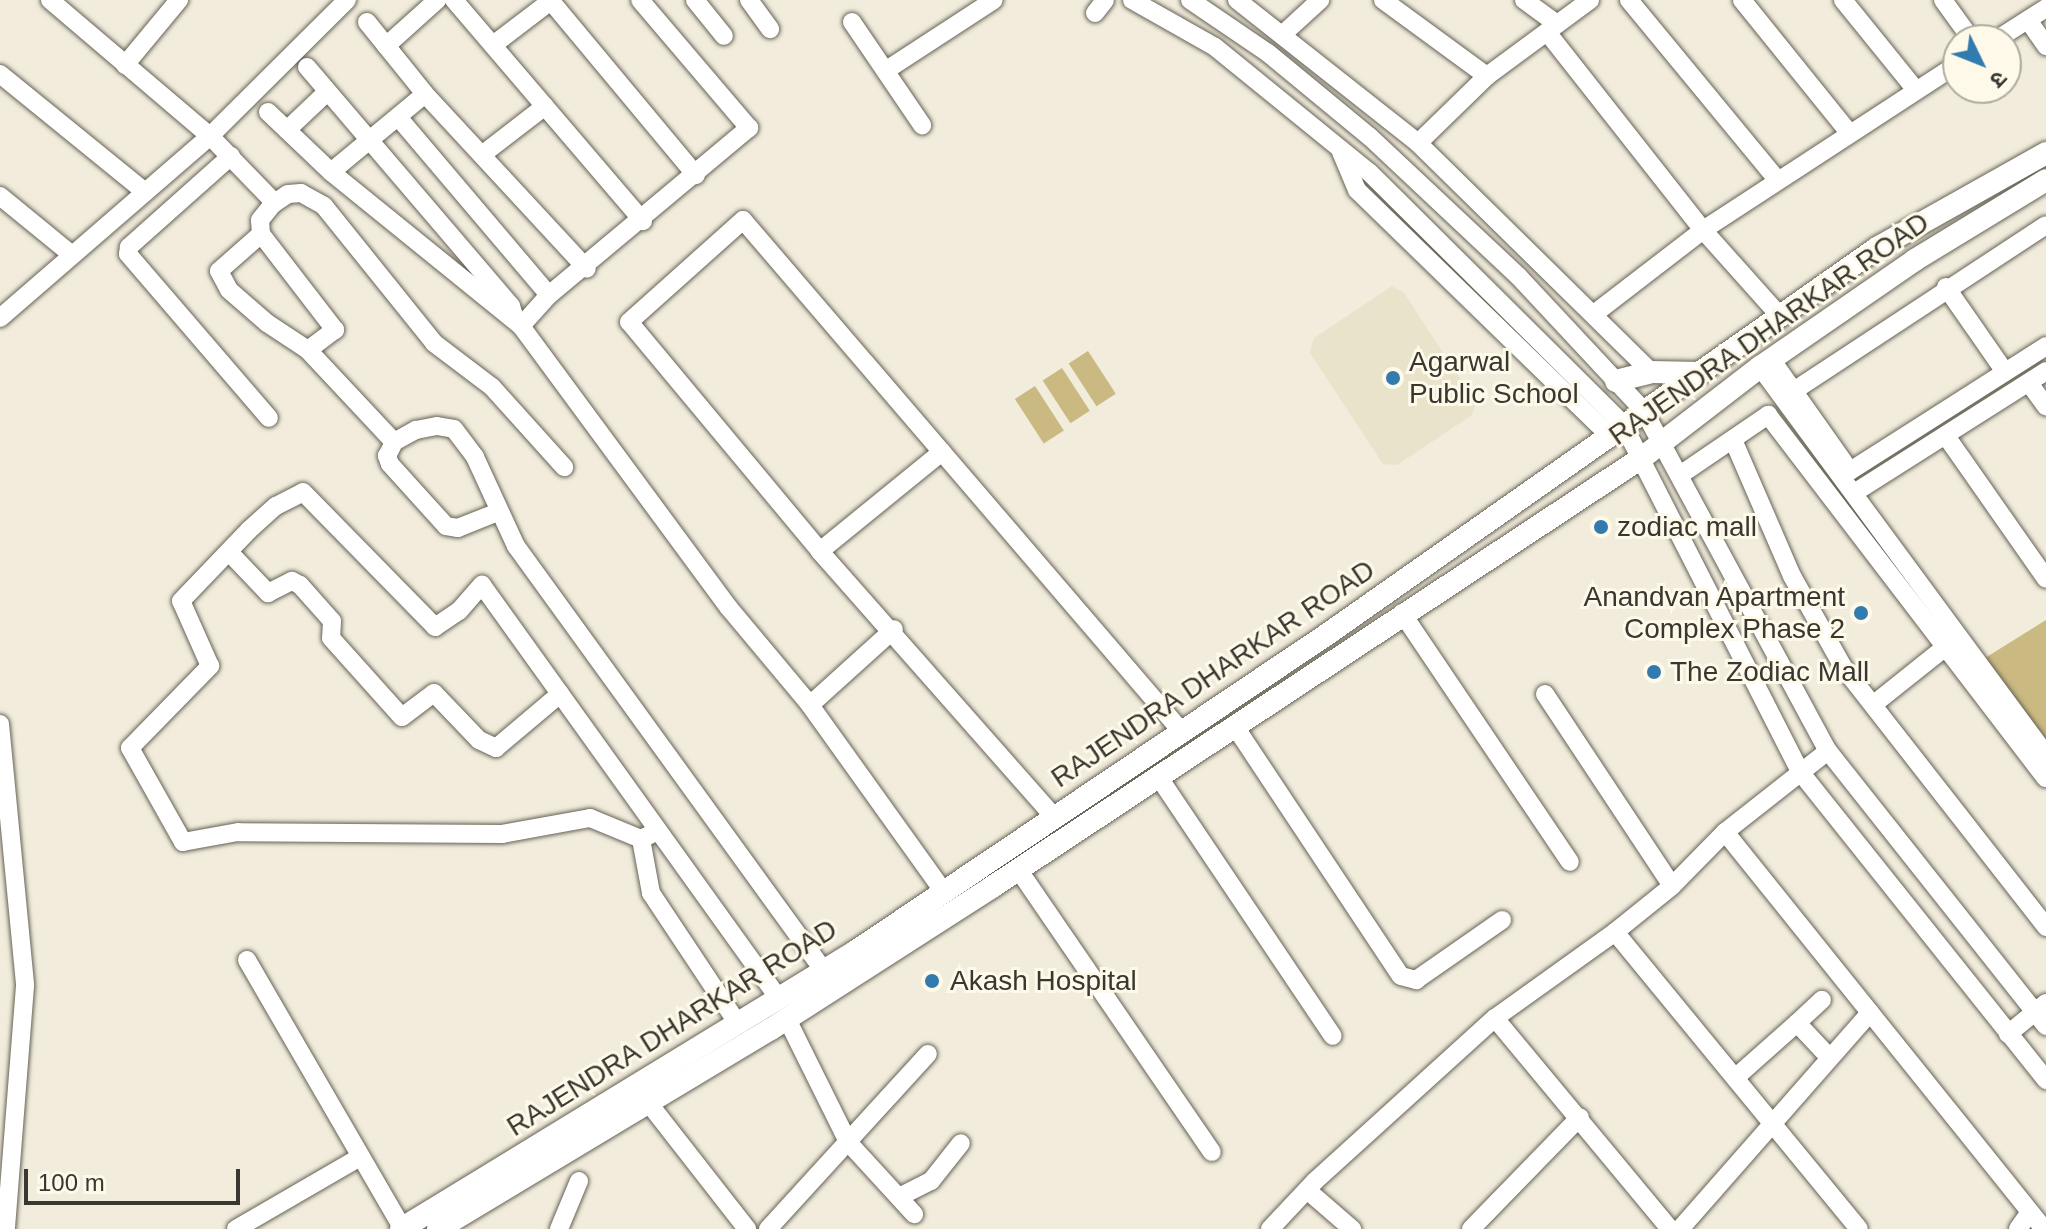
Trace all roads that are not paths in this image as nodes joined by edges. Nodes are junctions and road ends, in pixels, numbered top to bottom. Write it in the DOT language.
graph roads {
  1 [pos="50,0"];
  2 [pos="179,0"];
  3 [pos="347,0"];
  4 [pos="437,0"];
  5 [pos="454,0"];
  6 [pos="551,0"];
  7 [pos="640,0"];
  8 [pos="695,0"];
  9 [pos="749,0"];
  10 [pos="994,0"];
  11 [pos="1132,0"];
  12 [pos="1190,0"];
  13 [pos="1237,0"];
  14 [pos="1320,0"];
  15 [pos="1383,0"];
  16 [pos="1524,0"];
  17 [pos="1590,0"];
  18 [pos="1629,0"];
  19 [pos="1742,0"];
  20 [pos="1843,0"];
  21 [pos="1943,0"];
  22 [pos="2046,8"];
  23 [pos="2028,20"];
  24 [pos="367,22"];
  25 [pos="852,22"];
  26 [pos="1960,24"];
  27 [pos="2022,24"];
  28 [pos="1552,28"];
  29 [pos="770,29"];
  30 [pos="1282,35"];
  31 [pos="724,36"];
  32 [pos="493,45"];
  33 [pos="386,46"];
  34 [pos="2046,46"];
  35 [pos="125,65"];
  36 [pos="307,67"];
  37 [pos="888,69"];
  38 [pos="0,74"];
  39 [pos="1942,74"];
  40 [pos="1487,76"];
  41 [pos="1916,90"];
  42 [pos="327,92"];
  43 [pos="425,94"];
  44 [pos="545,106"];
  45 [pos="268,112"];
  46 [pos="398,117"];
  47 [pos="922,125"];
  48 [pos="287,130"];
  49 [pos="1850,134"];
  50 [pos="210,136"];
  51 [pos="367,143"];
  52 [pos="1418,143"];
  53 [pos="2046,153"];
  54 [pos="483,154"];
  55 [pos="231,156"];
  56 [pos="331,172"];
  57 [pos="696,175"];
  58 [pos="2046,180"];
  59 [pos="1778,181"];
  60 [pos="145,192"];
  61 [pos="0,196"];
  62 [pos="275,203"];
  63 [pos="643,221"];
  64 [pos="2046,225"];
  65 [pos="1703,230"];
  66 [pos="261,234"];
  67 [pos="72,255"];
  68 [pos="587,269"];
  69 [pos="1946,287"];
  70 [pos="549,295"];
  71 [pos="1594,314"];
  72 [pos="1780,316"];
  73 [pos="0,318"];
  74 [pos="518,323"];
  75 [pos="2046,346"];
  76 [pos="308,350"];
  77 [pos="1765,363"];
  78 [pos="2046,371"];
  79 [pos="1651,372"];
  80 [pos="2005,372"];
  81 [pos="1701,373"];
  82 [pos="1616,381"];
  83 [pos="2029,383"];
  84 [pos="1795,390"];
  85 [pos="2046,406"];
  86 [pos="1644,411"];
  87 [pos="269,418"];
  88 [pos="1616,429"];
  89 [pos="1946,436"];
  90 [pos="394,442"];
  91 [pos="1734,442"];
  92 [pos="1664,443"];
  93 [pos="942,452"];
  94 [pos="1643,457"];
  95 [pos="564,467"];
  96 [pos="1680,475"];
  97 [pos="1854,493"];
  98 [pos="498,512"];
  99 [pos="820,551"];
  100 [pos="229,552"];
  101 [pos="2046,579"];
  102 [pos="1402,613"];
  103 [pos="894,629"];
  104 [pos="1943,649"];
  105 [pos="560,694"];
  106 [pos="1545,694"];
  107 [pos="1874,704"];
  108 [pos="810,705"];
  109 [pos="0,724"];
  110 [pos="1234,725"];
  111 [pos="1182,732"];
  112 [pos="1828,751"];
  113 [pos="2046,755"];
  114 [pos="1801,773"];
  115 [pos="1158,776"];
  116 [pos="2046,778"];
  117 [pos="1055,818"];
  118 [pos="1725,832"];
  119 [pos="649,835"];
  120 [pos="1570,862"];
  121 [pos="1018,869"];
  122 [pos="1672,886"];
  123 [pos="943,891"];
  124 [pos="1502,920"];
  125 [pos="2046,927"];
  126 [pos="1615,932"];
  127 [pos="862,959"];
  128 [pos="247,960"];
  129 [pos="824,971"];
  130 [pos="1822,1000"];
  131 [pos="783,1009"];
  132 [pos="1870,1013"];
  133 [pos="2042,1014"];
  134 [pos="1495,1018"];
  135 [pos="1797,1023"];
  136 [pos="738,1024"];
  137 [pos="2008,1034"];
  138 [pos="1333,1036"];
  139 [pos="928,1054"];
  140 [pos="1829,1057"];
  141 [pos="1735,1078"];
  142 [pos="2046,1080"];
  143 [pos="642,1095"];
  144 [pos="1580,1117"];
  145 [pos="1771,1122"];
  146 [pos="848,1142"];
  147 [pos="961,1143"];
  148 [pos="1212,1152"];
  149 [pos="360,1157"];
  150 [pos="579,1181"];
  151 [pos="1307,1190"];
  152 [pos="899,1197"];
  153 [pos="2030,1212"];
  154 [pos="914,1214"];
  155 [pos="6,1229"];
  156 [pos="236,1229"];
  157 [pos="403,1229"];
  158 [pos="438,1229"];
  159 [pos="559,1229"];
  160 [pos="747,1229"];
  161 [pos="768,1229"];
  162 [pos="1270,1229"];
  163 [pos="1352,1229"];
  164 [pos="1471,1229"];
  165 [pos="1670,1229"];
  166 [pos="1680,1229"];
  167 [pos="1859,1229"];
  168 [pos="2018,1229"];
  169 [pos="2044,1229"];
  1 -- 35 [label="street"];
  2 -- 35 [label="street"];
  3 -- 50 [label="street"];
  4 -- 33 [label="street"];
  5 -- 32 [label="street"];
  6 -- 32 [label="street"];
  6 -- 57 [label="street"];
  7 -- 57 [label="street"];
  8 -- 31 [label="street"];
  9 -- 29 [label="street"];
  10 -- 37 [label="street"];
  11 -- 88 [label="street"];
  12 -- 82 [label="street"];
  13 -- 30 [label="street"];
  14 -- 30 [label="street"];
  15 -- 40 [label="street"];
  16 -- 28 [label="street"];
  17 -- 28 [label="street"];
  18 -- 59 [label="street"];
  19 -- 49 [label="street"];
  20 -- 41 [label="street"];
  21 -- 26 [label="street"];
  22 -- 23 [label="street"];
  23 -- 27 [label="street"];
  23 -- 34 [label="street"];
  24 -- 33 [label="street"];
  25 -- 37 [label="street"];
  28 -- 40 [label="street"];
  28 -- 65 [label="street"];
  30 -- 52 [label="street"];
  32 -- 44 [label="street"];
  33 -- 43 [label="street"];
  35 -- 50 [label="street"];
  36 -- 42 [label="street"];
  37 -- 47 [label="street"];
  38 -- 60 [label="street"];
  39 -- 41 [label="street"];
  40 -- 52 [label="street"];
  41 -- 49 [label="street"];
  42 -- 48 [label="street"];
  42 -- 51 [label="street"];
  43 -- 46 [label="street"];
  43 -- 54 [label="street"];
  44 -- 54 [label="street"];
  44 -- 63 [label="street"];
  45 -- 48 [label="street"];
  46 -- 51 [label="street"];
  46 -- 70 [label="street"];
  48 -- 56 [label="street"];
  49 -- 59 [label="street"];
  50 -- 55 [label="street"];
  50 -- 60 [label="street"];
  51 -- 56 [label="street"];
  51 -- 74 [label="street"];
  52 -- 71 [label="street"];
  53 -- 72 [label="main road, RAJENDRA DHARKAR ROAD"];
  54 -- 68 [label="street"];
  55 -- 62 [label="street"];
  55 -- 87 [label="street"];
  56 -- 74 [label="street"];
  57 -- 63 [label="street"];
  58 -- 77 [label="main road, RAJENDRA DHARKAR ROAD"];
  59 -- 65 [label="street"];
  60 -- 67 [label="street"];
  61 -- 67 [label="street"];
  62 -- 66 [label="street"];
  62 -- 95 [label="street"];
  63 -- 68 [label="street"];
  64 -- 69 [label="street"];
  65 -- 71 [label="street"];
  65 -- 72 [label="street"];
  66 -- 76 [label="street"];
  66 -- 76 [label="street"];
  67 -- 73 [label="street"];
  68 -- 70 [label="street"];
  69 -- 80 [label="street"];
  69 -- 84 [label="street"];
  70 -- 74 [label="street"];
  71 -- 79 [label="street"];
  72 -- 81 [label="main road, RAJENDRA DHARKAR ROAD"];
  74 -- 108 [label="street"];
  75 -- 80 [label="street"];
  76 -- 90 [label="street"];
  77 -- 84 [label="street"];
  77 -- 92 [label="main road, RAJENDRA DHARKAR ROAD"];
  77 -- 97 [label="street"];
  78 -- 83 [label="street"];
  79 -- 81 [label="main road"];
  79 -- 82 [label="main road"];
  80 -- 84 [label="street"];
  81 -- 86 [label="main road, RAJENDRA DHARKAR ROAD"];
  82 -- 86 [label="street"];
  83 -- 85 [label="street"];
  83 -- 89 [label="street"];
  86 -- 88 [label="main road, RAJENDRA DHARKAR ROAD"];
  86 -- 92 [label="street"];
  88 -- 94 [label="street"];
  88 -- 111 [label="main road, RAJENDRA DHARKAR ROAD"];
  89 -- 97 [label="street"];
  89 -- 101 [label="street"];
  90 -- 98 [label="street"];
  90 -- 98 [label="street"];
  91 -- 96 [label="street"];
  91 -- 104 [label="street"];
  91 -- 107 [label="street"];
  92 -- 94 [label="main road, RAJENDRA DHARKAR ROAD"];
  92 -- 96 [label="street"];
  93 -- 99 [label="street"];
  93 -- 99 [label="street"];
  93 -- 111 [label="street"];
  94 -- 102 [label="main road, RAJENDRA DHARKAR ROAD"];
  94 -- 114 [label="street"];
  96 -- 112 [label="street"];
  97 -- 113 [label="street"];
  98 -- 129 [label="street"];
  99 -- 103 [label="street"];
  100 -- 105 [label="street"];
  100 -- 105 [label="street"];
  100 -- 119 [label="street"];
  102 -- 110 [label="main road, RAJENDRA DHARKAR ROAD"];
  102 -- 120 [label="street"];
  103 -- 108 [label="street"];
  103 -- 117 [label="street"];
  104 -- 107 [label="street"];
  104 -- 116 [label="street"];
  105 -- 119 [label="street"];
  106 -- 122 [label="street"];
  107 -- 125 [label="street"];
  108 -- 123 [label="street"];
  109 -- 155 [label="street"];
  110 -- 115 [label="main road, RAJENDRA DHARKAR ROAD"];
  110 -- 124 [label="street"];
  111 -- 117 [label="main road, RAJENDRA DHARKAR ROAD"];
  112 -- 114 [label="street"];
  112 -- 133 [label="street"];
  114 -- 118 [label="street"];
  114 -- 137 [label="street"];
  115 -- 121 [label="main road, RAJENDRA DHARKAR ROAD"];
  115 -- 138 [label="street"];
  117 -- 123 [label="main road, RAJENDRA DHARKAR ROAD"];
  118 -- 122 [label="street"];
  118 -- 132 [label="street"];
  119 -- 131 [label="street"];
  119 -- 136 [label="street"];
  121 -- 127 [label="main road, RAJENDRA DHARKAR ROAD"];
  121 -- 148 [label="street"];
  122 -- 126 [label="street"];
  123 -- 127 [label="main road, RAJENDRA DHARKAR ROAD"];
  126 -- 134 [label="street"];
  126 -- 141 [label="street"];
  127 -- 129 [label="main road, RAJENDRA DHARKAR ROAD"];
  127 -- 131 [label="main road, RAJENDRA DHARKAR ROAD"];
  128 -- 149 [label="street"];
  129 -- 131 [label="main road, RAJENDRA DHARKAR ROAD"];
  130 -- 135 [label="street"];
  131 -- 136 [label="main road, RAJENDRA DHARKAR ROAD"];
  131 -- 143 [label="main road, RAJENDRA DHARKAR ROAD"];
  131 -- 146 [label="street"];
  132 -- 140 [label="street"];
  132 -- 153 [label="street"];
  133 -- 137 [label="street"];
  134 -- 144 [label="street"];
  134 -- 151 [label="street"];
  135 -- 140 [label="street"];
  135 -- 141 [label="street"];
  136 -- 143 [label="main road, RAJENDRA DHARKAR ROAD"];
  137 -- 142 [label="street"];
  139 -- 146 [label="street"];
  140 -- 145 [label="street"];
  141 -- 145 [label="street"];
  143 -- 157 [label="main road, RAJENDRA DHARKAR ROAD"];
  143 -- 158 [label="main road, RAJENDRA DHARKAR ROAD"];
  143 -- 160 [label="street"];
  144 -- 164 [label="street"];
  144 -- 165 [label="street"];
  145 -- 166 [label="street"];
  145 -- 167 [label="street"];
  146 -- 152 [label="street"];
  146 -- 161 [label="street"];
  147 -- 152 [label="street"];
  149 -- 156 [label="street"];
  149 -- 157 [label="street"];
  150 -- 159 [label="street"];
  151 -- 162 [label="street"];
  151 -- 163 [label="street"];
  152 -- 154 [label="street"];
  153 -- 168 [label="street"];
  153 -- 169 [label="street"];
}
